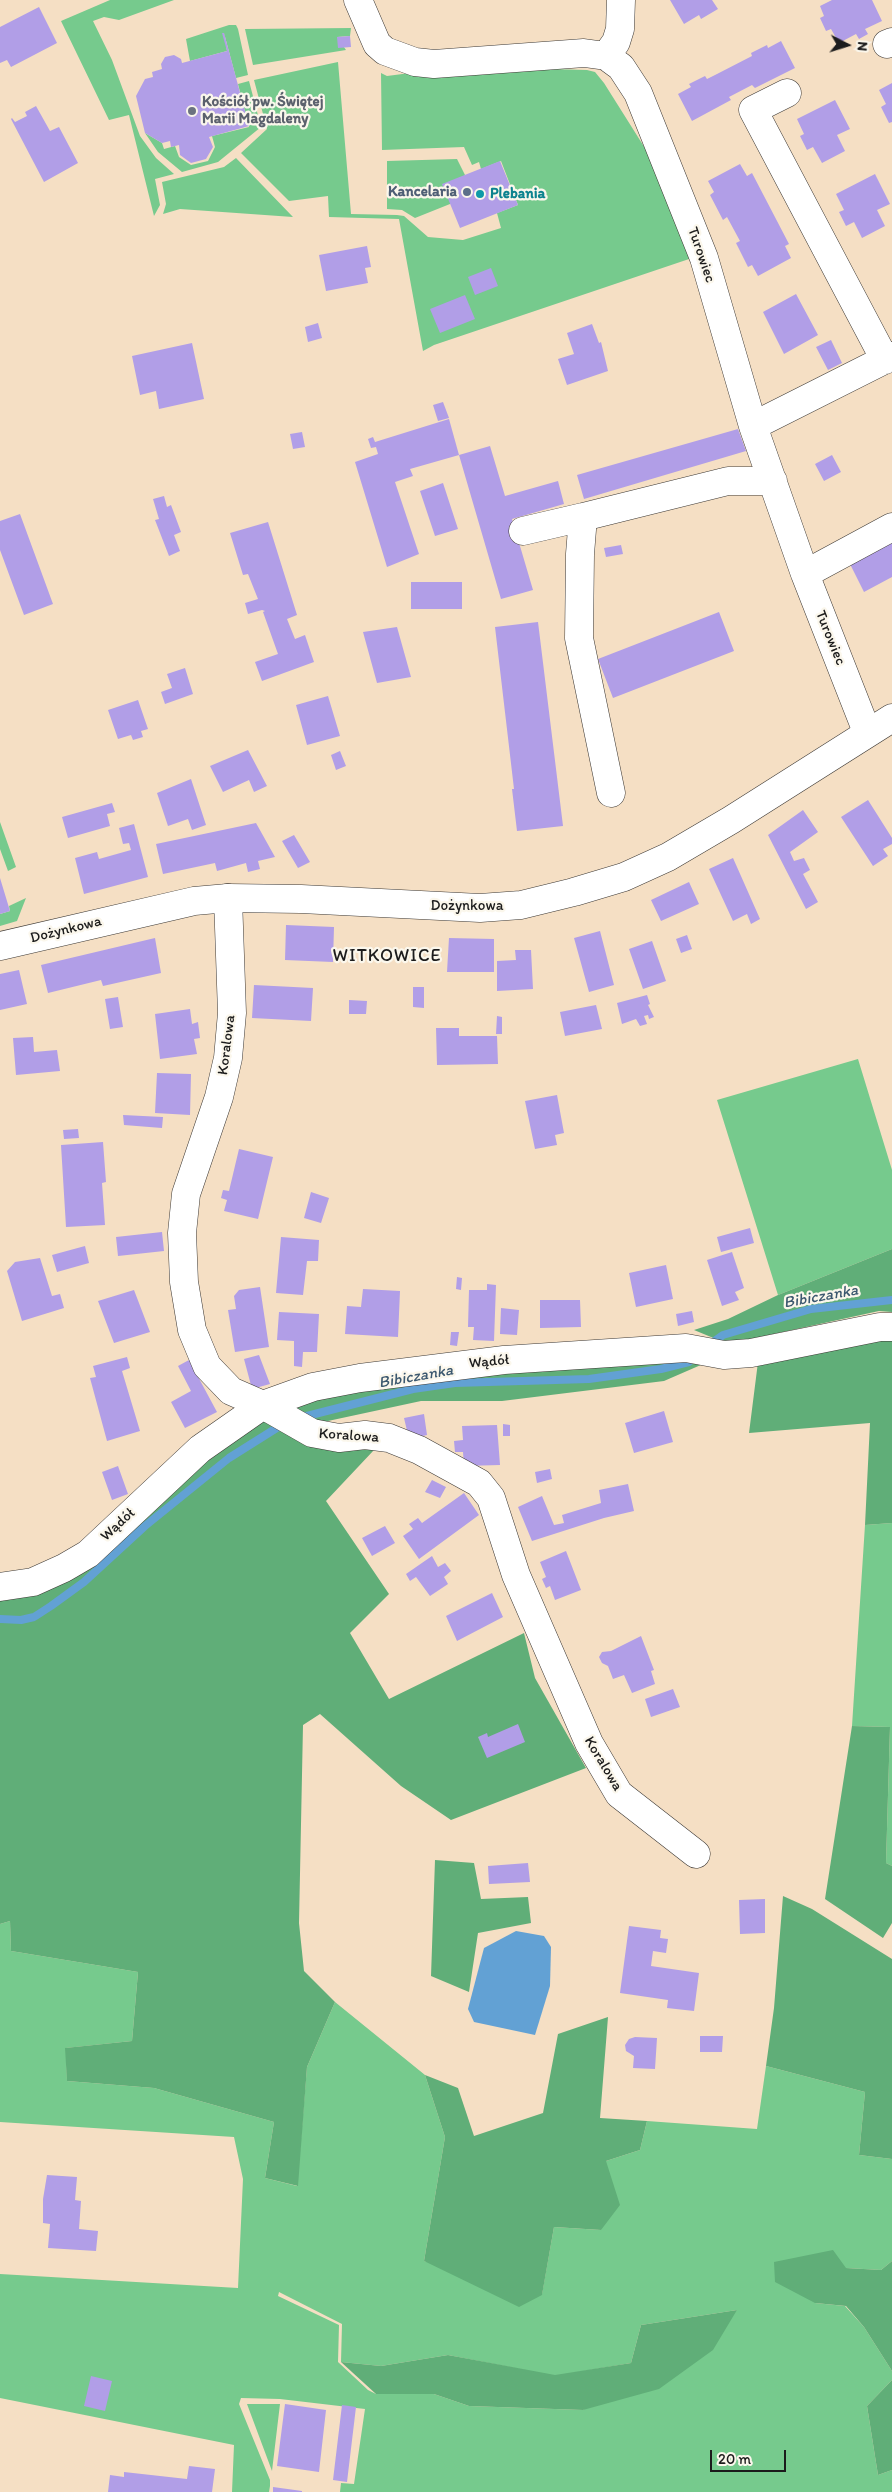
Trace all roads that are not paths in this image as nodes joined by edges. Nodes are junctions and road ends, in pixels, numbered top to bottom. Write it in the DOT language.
graph roads {
  1 [pos="358,0"];
  2 [pos="621,0"];
  3 [pos="606,56"];
  4 [pos="787,93"];
  5 [pos="888,358"];
  6 [pos="753,426"];
  7 [pos="773,482"];
  8 [pos="583,517"];
  9 [pos="892,527"];
  10 [pos="523,531"];
  11 [pos="805,574"];
  12 [pos="892,718"];
  13 [pos="868,732"];
  14 [pos="611,793"];
  15 [pos="228,898"];
  16 [pos="0,946"];
  17 [pos="892,1327"];
  18 [pos="271,1409"];
  19 [pos="0,1588"];
  20 [pos="696,1854"];
  1 -- 3 [label="street"];
  2 -- 3 [label="street"];
  3 -- 6 [label="street, Turowiec"];
  4 -- 5 [label="street"];
  5 -- 6 [label="street"];
  6 -- 7 [label="street, Turowiec"];
  7 -- 8 [label="street"];
  7 -- 11 [label="street, Turowiec"];
  8 -- 10 [label="street"];
  8 -- 14 [label="street"];
  9 -- 11 [label="street"];
  11 -- 13 [label="street, Turowiec"];
  12 -- 13 [label="street, Dożynkowa"];
  13 -- 15 [label="street, Dożynkowa"];
  15 -- 16 [label="street, Dożynkowa"];
  15 -- 18 [label="street, Koralowa"];
  17 -- 18 [label="street, Wądół"];
  18 -- 19 [label="street, Wądół"];
  18 -- 20 [label="street, Koralowa"];
}
